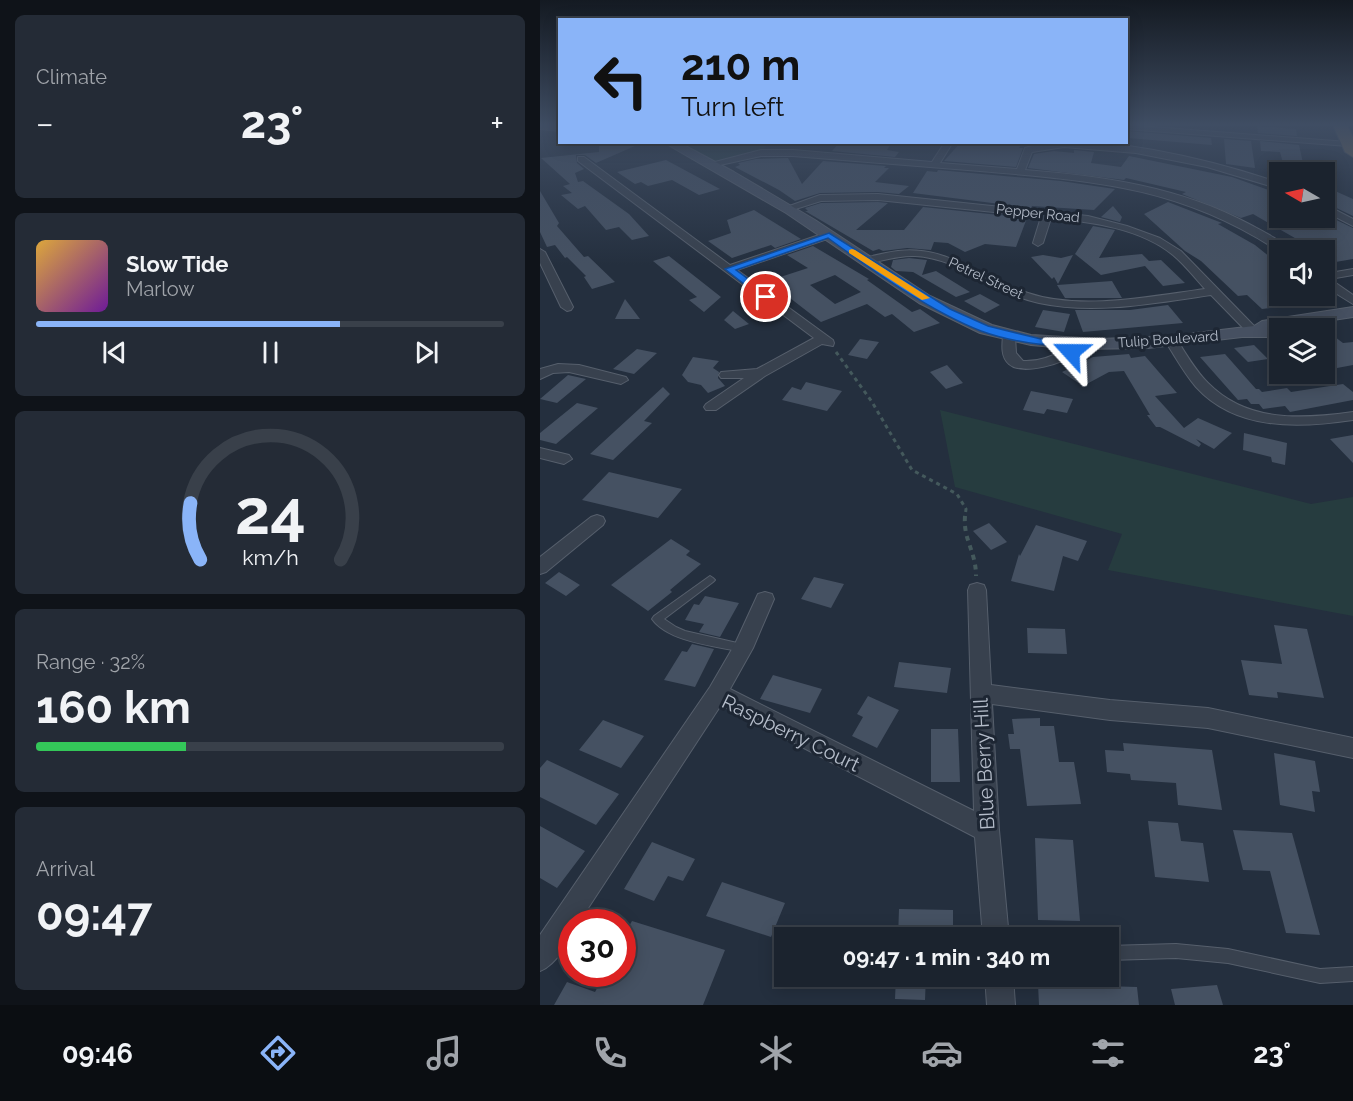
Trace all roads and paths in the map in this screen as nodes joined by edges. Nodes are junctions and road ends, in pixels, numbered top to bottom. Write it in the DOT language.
graph roads {
  1 [pos="598,172"];
  2 [pos="724,172"];
  3 [pos="1020,172"];
  4 [pos="1236,172"];
  5 [pos="1269,182"];
  6 [pos="786,209"];
  7 [pos="1335,213"];
  8 [pos="1047,214"];
  9 [pos="1353,223"];
  10 [pos="829,235"];
  11 [pos="1269,240"];
  12 [pos="1038,243"];
  13 [pos="540,252"];
  14 [pos="866,261"];
  15 [pos="729,269"];
  16 [pos="1353,272"];
  17 [pos="1335,276"];
  18 [pos="1335,286"];
  19 [pos="1214,291"];
  20 [pos="1353,300"];
  21 [pos="567,307"];
  22 [pos="1353,312"];
  23 [pos="1353,322"];
  24 [pos="1335,324"];
  25 [pos="1253,331"];
  26 [pos="1269,332"];
  27 [pos="1009,336"];
  28 [pos="825,341"];
  29 [pos="1171,341"];
  30 [pos="1072,344"];
  31 [pos="759,373"];
  32 [pos="540,375"];
  33 [pos="726,375"];
  34 [pos="621,380"];
  35 [pos="711,407"];
  36 [pos="1353,416"];
  37 [pos="540,453"];
  38 [pos="564,459"];
  39 [pos="597,521"];
  40 [pos="540,567"];
  41 [pos="710,580"];
  42 [pos="977,590"];
  43 [pos="765,599"];
  44 [pos="743,648"];
  45 [pos="717,693"];
  46 [pos="980,693"];
  47 [pos="1353,748"];
  48 [pos="987,830"];
  49 [pos="995,927"];
  50 [pos="1119,953"];
  51 [pos="540,958"];
  52 [pos="1353,974"];
  53 [pos="1000,987"];
  54 [pos="1001,1005"];
  1 -- 15 [label="street"];
  2 -- 6 [label="street, Tulip Boulevard"];
  3 -- 11 [label="street"];
  4 -- 5 [label="street"];
  6 -- 8 [label="street, Pepper Road"];
  6 -- 10 [label="street, Tulip Boulevard"];
  7 -- 9 [label="street"];
  8 -- 12 [label="street"];
  8 -- 19 [label="street, Pepper Road"];
  10 -- 14 [label="street, Tulip Boulevard"];
  10 -- 15 [label="street"];
  13 -- 21 [label="street"];
  14 -- 19 [label="street, Petrel Street"];
  14 -- 27 [label="street, Tulip Boulevard"];
  15 -- 28 [label="street"];
  16 -- 17 [label="street"];
  18 -- 20 [label="street"];
  19 -- 25 [label="street, Pepper Road"];
  22 -- 25 [label="street, Tulip Boulevard"];
  23 -- 24 [label="street"];
  25 -- 26 [label="street, Tulip Boulevard"];
  25 -- 29 [label="street, Tulip Boulevard"];
  27 -- 30 [label="street, Tulip Boulevard"];
  27 -- 30 [label="street"];
  28 -- 31 [label="street"];
  28 -- 42 [label="path"];
  29 -- 30 [label="street, Tulip Boulevard"];
  29 -- 36 [label="street"];
  31 -- 33 [label="street"];
  31 -- 35 [label="street"];
  32 -- 34 [label="street"];
  37 -- 38 [label="street"];
  39 -- 40 [label="street"];
  41 -- 44 [label="lane"];
  42 -- 46 [label="street, Blue Berry Hill"];
  43 -- 44 [label="street"];
  44 -- 45 [label="street"];
  45 -- 48 [label="street, Raspberry Court"];
  45 -- 51 [label="street, Raspberry Court"];
  46 -- 47 [label="street"];
  46 -- 48 [label="street, Blue Berry Hill"];
  48 -- 49 [label="street, Blue Berry Hill"];
  50 -- 52 [label="lane"];
  53 -- 54 [label="street"];
}
